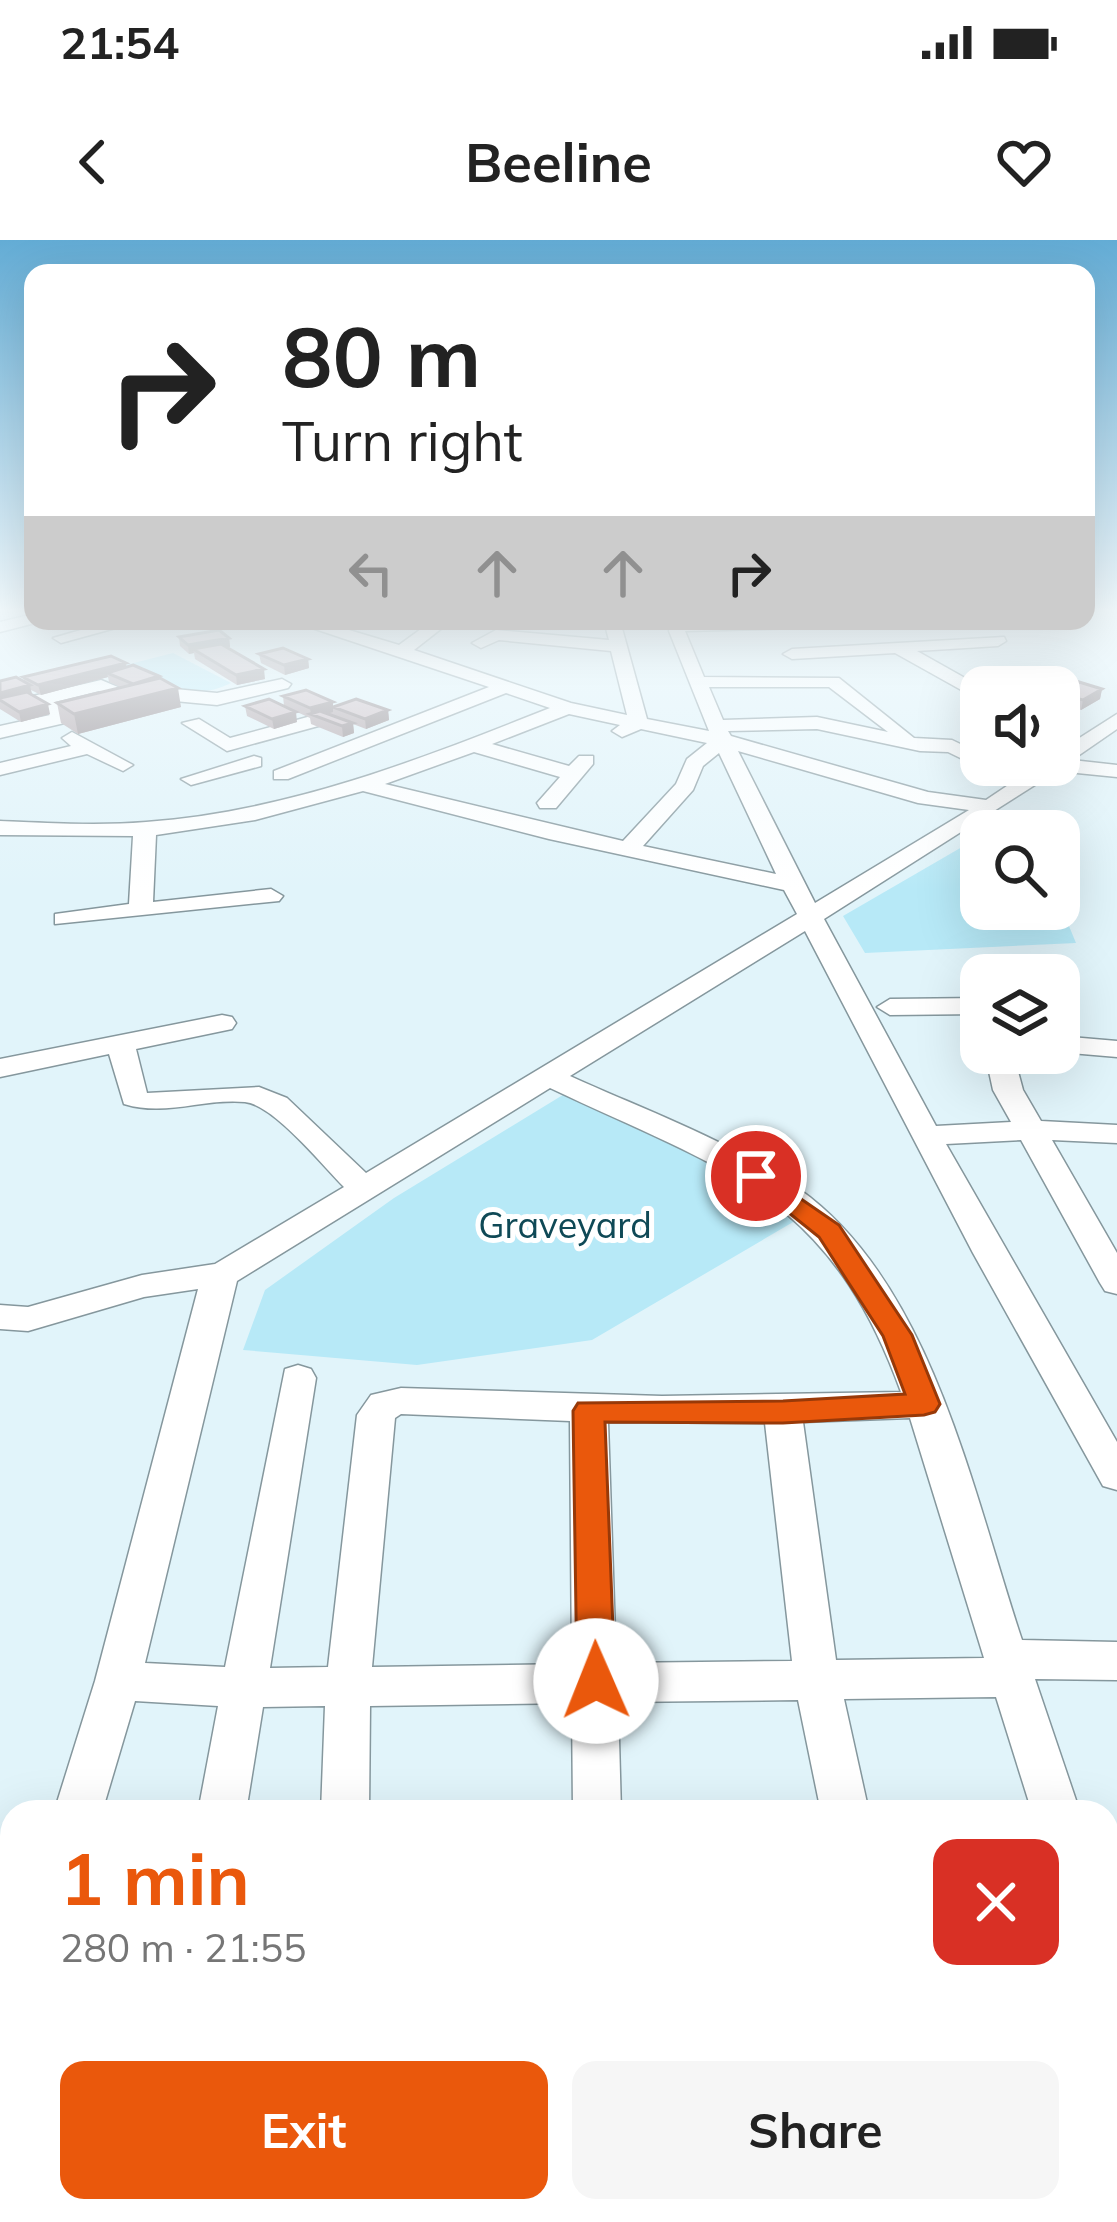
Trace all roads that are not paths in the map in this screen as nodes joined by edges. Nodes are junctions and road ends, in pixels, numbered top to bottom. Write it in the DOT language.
graph roads {
  1 [pos="49,705"];
  2 [pos="115,705"];
  3 [pos="327,705"];
  4 [pos="422,705"];
  5 [pos="459,705"];
  6 [pos="563,705"];
  7 [pos="634,705"];
  8 [pos="706,705"];
  9 [pos="863,705"];
  10 [pos="568,707"];
  11 [pos="338,711"];
  12 [pos="384,711"];
  13 [pos="68,718"];
  14 [pos="43,723"];
  15 [pos="192,723"];
  16 [pos="639,723"];
  17 [pos="359,732"];
  18 [pos="0,733"];
  19 [pos="718,733"];
  20 [pos="618,734"];
  21 [pos="916,744"];
  22 [pos="227,745"];
  23 [pos="473,746"];
  24 [pos="90,747"];
  25 [pos="960,751"];
  26 [pos="254,762"];
  27 [pos="123,765"];
  28 [pos="1080,766"];
  29 [pos="0,769"];
  30 [pos="1117,771"];
  31 [pos="281,775"];
  32 [pos="191,779"];
  33 [pos="362,784"];
  34 [pos="1019,786"];
  35 [pos="316,798"];
  36 [pos="548,803"];
  37 [pos="990,807"];
  38 [pos="0,828"];
  39 [pos="145,829"];
  40 [pos="628,848"];
  41 [pos="794,885"];
  42 [pos="272,896"];
  43 [pos="141,909"];
  44 [pos="810,916"];
  45 [pos="64,919"];
  46 [pos="960,1006"];
  47 [pos="890,1007"];
  48 [pos="222,1023"];
  49 [pos="122,1046"];
  50 [pos="1080,1046"];
  51 [pos="1117,1049"];
  52 [pos="0,1068"];
  53 [pos="1004,1074"];
  54 [pos="550,1078"];
  55 [pos="1030,1130"];
  56 [pos="1117,1134"];
  57 [pos="926,1136"];
  58 [pos="364,1189"];
  59 [pos="224,1274"];
  60 [pos="1117,1283"];
  61 [pos="0,1318"];
  62 [pos="298,1378"];
  63 [pos="924,1404"];
  64 [pos="589,1411"];
  65 [pos="783,1412"];
  66 [pos="1117,1475"];
  67 [pos="1117,1661"];
  68 [pos="1009,1668"];
  69 [pos="816,1677"];
  70 [pos="118,1681"];
  71 [pos="596,1681"];
  72 [pos="348,1686"];
  73 [pos="243,1688"];
  74 [pos="83,1800"];
  75 [pos="224,1800"];
  76 [pos="345,1800"];
  77 [pos="597,1800"];
  78 [pos="842,1800"];
  79 [pos="1052,1800"];
  1 -- 13 [label="street"];
  2 -- 13 [label="street"];
  3 -- 11 [label="street"];
  4 -- 12 [label="street"];
  5 -- 31 [label="street"];
  6 -- 10 [label="street"];
  7 -- 16 [label="street"];
  8 -- 19 [label="street"];
  9 -- 21 [label="street"];
  10 -- 16 [label="street"];
  10 -- 23 [label="street"];
  11 -- 17 [label="street"];
  11 -- 22 [label="street"];
  13 -- 14 [label="street"];
  14 -- 18 [label="street"];
  14 -- 24 [label="street"];
  15 -- 22 [label="street"];
  16 -- 19 [label="street"];
  16 -- 20 [label="street"];
  19 -- 21 [label="street"];
  19 -- 37 [label="street"];
  19 -- 40 [label="street"];
  19 -- 41 [label="street"];
  21 -- 25 [label="street"];
  22 -- 26 [label="street"];
  23 -- 33 [label="street"];
  23 -- 36 [label="street"];
  24 -- 27 [label="street"];
  24 -- 29 [label="street"];
  26 -- 31 [label="street"];
  26 -- 32 [label="street"];
  28 -- 30 [label="street"];
  31 -- 35 [label="street"];
  33 -- 35 [label="street"];
  33 -- 40 [label="street"];
  34 -- 37 [label="street"];
  35 -- 39 [label="street"];
  37 -- 44 [label="street"];
  38 -- 39 [label="street"];
  39 -- 43 [label="street"];
  40 -- 41 [label="street"];
  41 -- 44 [label="street"];
  42 -- 43 [label="street"];
  43 -- 45 [label="street"];
  44 -- 54 [label="street"];
  44 -- 57 [label="street"];
  46 -- 47 [label="street"];
  48 -- 49 [label="street"];
  49 -- 52 [label="street"];
  49 -- 58 [label="street"];
  50 -- 51 [label="street"];
  53 -- 55 [label="street"];
  54 -- 58 [label="street"];
  54 -- 63 [label="street"];
  55 -- 56 [label="street"];
  55 -- 57 [label="street"];
  55 -- 60 [label="street"];
  57 -- 66 [label="street"];
  58 -- 59 [label="street"];
  59 -- 61 [label="street"];
  59 -- 70 [label="street"];
  62 -- 73 [label="street"];
  63 -- 65 [label="street"];
  63 -- 68 [label="street"];
  64 -- 65 [label="street"];
  64 -- 71 [label="street"];
  64 -- 72 [label="street"];
  65 -- 69 [label="street"];
  67 -- 68 [label="street"];
  68 -- 69 [label="street"];
  68 -- 79 [label="street"];
  69 -- 71 [label="street"];
  69 -- 78 [label="street"];
  70 -- 73 [label="street"];
  70 -- 74 [label="street"];
  71 -- 72 [label="street"];
  71 -- 77 [label="street"];
  72 -- 73 [label="street"];
  72 -- 76 [label="street"];
  73 -- 75 [label="street"];
}
